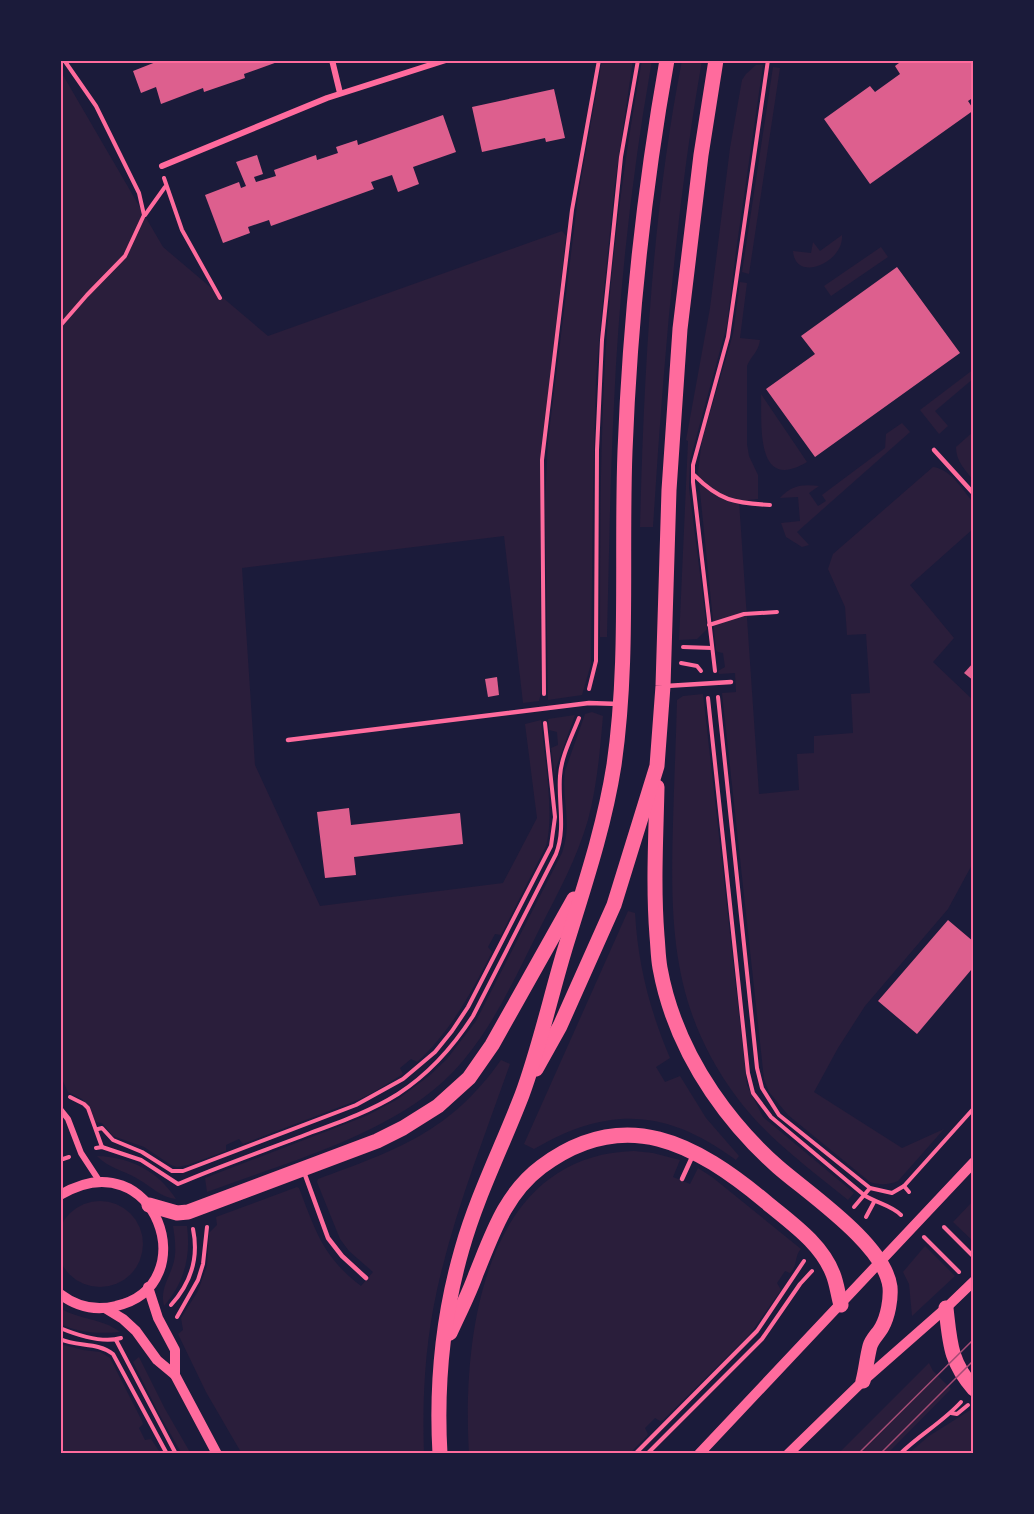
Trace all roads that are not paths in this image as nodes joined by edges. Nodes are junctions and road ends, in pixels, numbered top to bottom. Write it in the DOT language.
graph roads {
  1 [pos="332,60"];
  2 [pos="446,60"];
  3 [pos="667,60"];
  4 [pos="716,60"];
  5 [pos="340,93"];
  6 [pos="162,166"];
  7 [pos="934,450"];
  8 [pos="974,494"];
  9 [pos="731,682"];
  10 [pos="663,686"];
  11 [pos="620,704"];
  12 [pos="288,740"];
  13 [pos="657,766"];
  14 [pos="587,875"];
  15 [pos="523,1093"];
  16 [pos="60,1109"];
  17 [pos="694,1151"];
  18 [pos="974,1162"];
  19 [pos="303,1169"];
  20 [pos="682,1179"];
  21 [pos="100,1182"];
  22 [pos="60,1193"];
  23 [pos="149,1205"];
  24 [pos="881,1262"];
  25 [pos="366,1278"];
  26 [pos="974,1281"];
  27 [pos="148,1287"];
  28 [pos="60,1294"];
  29 [pos="841,1305"];
  30 [pos="105,1308"];
  31 [pos="946,1308"];
  32 [pos="441,1352"];
  33 [pos="175,1375"];
  34 [pos="863,1381"];
  35 [pos="969,1397"];
  36 [pos="217,1454"];
  37 [pos="440,1454"];
  38 [pos="699,1454"];
  39 [pos="788,1454"];
  1 -- 5 [label="street"];
  2 -- 5 [label="street"];
  3 -- 11 [label="main road"];
  4 -- 10 [label="main road"];
  5 -- 6 [label="street"];
  7 -- 8 [label="lane"];
  9 -- 10 [label="lane"];
  10 -- 13 [label="main road"];
  11 -- 12 [label="lane"];
  11 -- 14 [label="main road"];
  13 -- 15 [label="main road"];
  13 -- 24 [label="main road"];
  14 -- 15 [label="main road"];
  14 -- 19 [label="main road"];
  15 -- 32 [label="main road"];
  16 -- 21 [label="street"];
  17 -- 20 [label="lane"];
  17 -- 29 [label="main road"];
  17 -- 32 [label="main road"];
  18 -- 24 [label="street"];
  19 -- 23 [label="main road"];
  19 -- 25 [label="lane"];
  21 -- 22 [label="street"];
  21 -- 23 [label="street"];
  23 -- 27 [label="street"];
  24 -- 29 [label="street"];
  24 -- 34 [label="main road"];
  26 -- 31 [label="street"];
  27 -- 30 [label="street"];
  27 -- 33 [label="street"];
  28 -- 30 [label="street"];
  29 -- 38 [label="street"];
  30 -- 33 [label="street"];
  31 -- 34 [label="street"];
  31 -- 35 [label="main road"];
  32 -- 37 [label="main road"];
  33 -- 36 [label="street"];
  34 -- 39 [label="street"];
}
